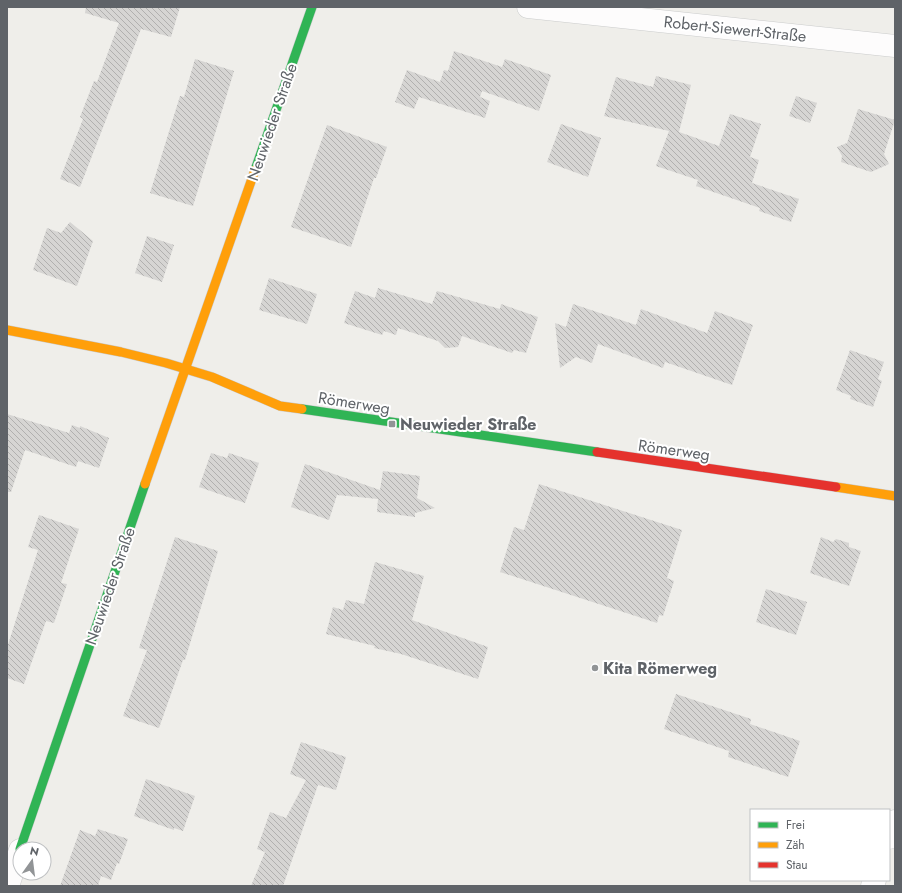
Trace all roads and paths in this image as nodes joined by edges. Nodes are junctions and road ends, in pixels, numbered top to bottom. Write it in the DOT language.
graph roads {
  1 [pos="312,7"];
  2 [pos="528,7"];
  3 [pos="895,46"];
  4 [pos="7,330"];
  5 [pos="187,368"];
  6 [pos="895,496"];
  7 [pos="895,821"];
  8 [pos="890,835"];
  9 [pos="23,841"];
  10 [pos="12,874"];
  11 [pos="8,886"];
  1 -- 5 [label="street, Neuwieder Straße"];
  2 -- 3 [label="street, Robert-Siewert-Straße"];
  4 -- 5 [label="street, Römerweg"];
  5 -- 6 [label="street, Römerweg"];
  5 -- 9 [label="street, Neuwieder Straße"];
  7 -- 8 [label="street"];
  10 -- 11 [label="street, Neuwieder Straße"];
}
